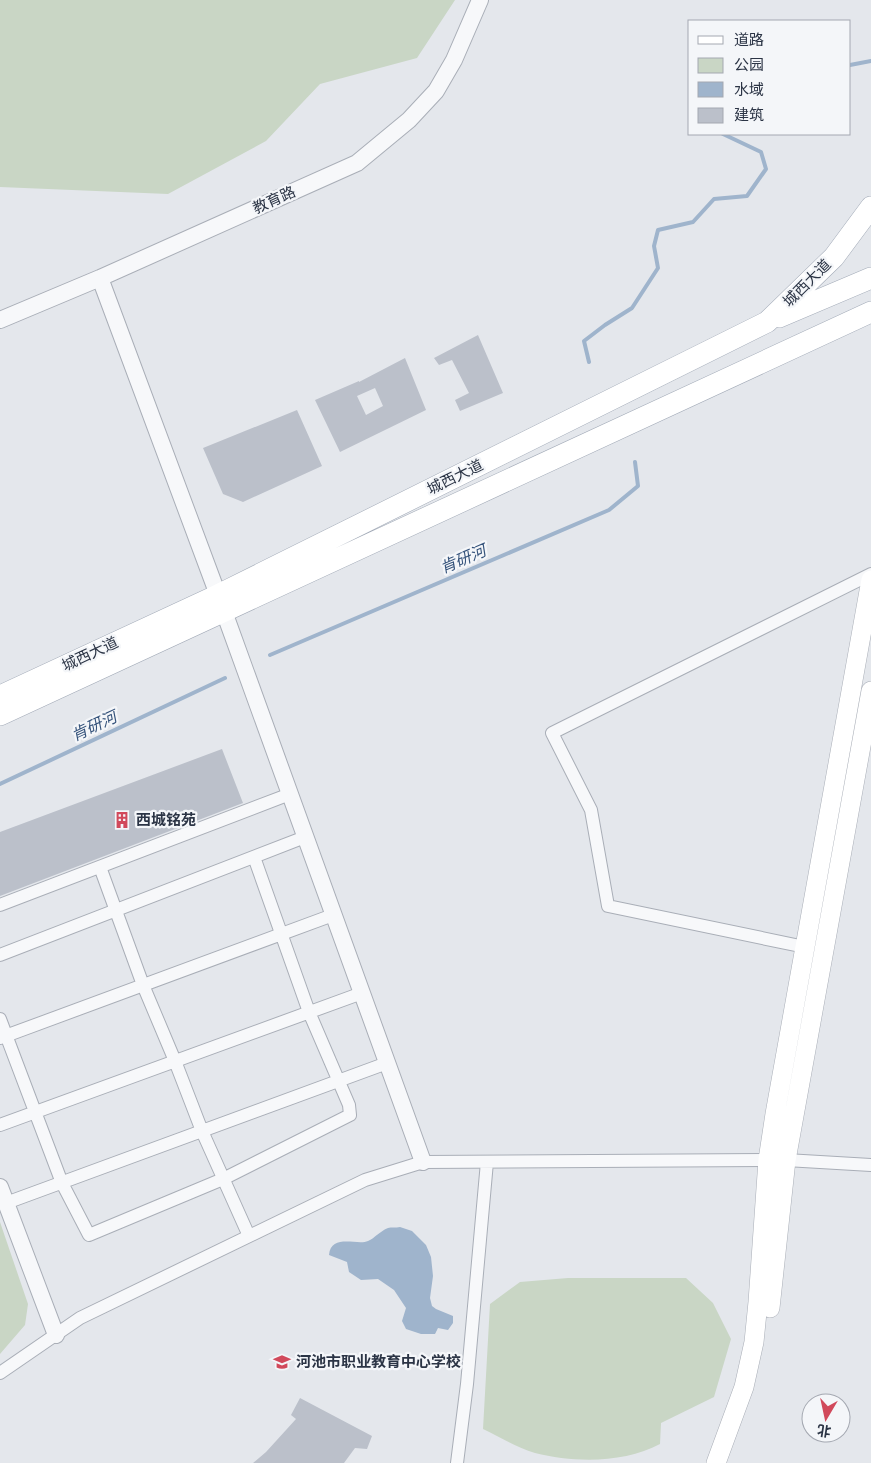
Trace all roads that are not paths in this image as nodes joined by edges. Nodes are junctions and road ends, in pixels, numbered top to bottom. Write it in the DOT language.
graph roads {
  1 [pos="480,0"];
  2 [pos="871,207"];
  3 [pos="100,278"];
  4 [pos="871,278"];
  5 [pos="871,312"];
  6 [pos="0,320"];
  7 [pos="767,322"];
  8 [pos="871,574"];
  9 [pos="871,580"];
  10 [pos="221,603"];
  11 [pos="871,690"];
  12 [pos="0,696"];
  13 [pos="0,715"];
  14 [pos="290,794"];
  15 [pos="305,837"];
  16 [pos="254,857"];
  17 [pos="100,867"];
  18 [pos="0,906"];
  19 [pos="116,911"];
  20 [pos="333,915"];
  21 [pos="281,934"];
  22 [pos="805,947"];
  23 [pos="0,956"];
  24 [pos="143,986"];
  25 [pos="362,993"];
  26 [pos="309,1012"];
  27 [pos="0,1019"];
  28 [pos="3,1037"];
  29 [pos="175,1061"];
  30 [pos="387,1062"];
  31 [pos="338,1081"];
  32 [pos="36,1112"];
  33 [pos="0,1126"];
  34 [pos="202,1131"];
  35 [pos="777,1160"];
  36 [pos="423,1162"];
  37 [pos="487,1162"];
  38 [pos="871,1165"];
  39 [pos="223,1179"];
  40 [pos="62,1183"];
  41 [pos="0,1187"];
  42 [pos="6,1203"];
  43 [pos="250,1236"];
  44 [pos="56,1335"];
  45 [pos="0,1373"];
  46 [pos="455,1462"];
  47 [pos="716,1463"];
  48 [pos="728,1463"];
  1 -- 3 [label="street, 教育路"];
  2 -- 7 [label="main road, 城西大道"];
  3 -- 6 [label="street, 教育路"];
  3 -- 10 [label="street"];
  4 -- 7 [label="main road"];
  5 -- 10 [label="main road, 城西大道"];
  7 -- 10 [label="main road, 城西大道"];
  8 -- 22 [label="street"];
  9 -- 22 [label="main road"];
  10 -- 12 [label="main road, 城西大道"];
  10 -- 13 [label="main road, 城西大道"];
  10 -- 14 [label="street"];
  11 -- 35 [label="main road"];
  14 -- 15 [label="street"];
  14 -- 17 [label="street"];
  15 -- 16 [label="street"];
  15 -- 20 [label="street"];
  16 -- 19 [label="street"];
  16 -- 21 [label="street"];
  17 -- 18 [label="street"];
  17 -- 19 [label="street"];
  19 -- 23 [label="street"];
  19 -- 24 [label="street"];
  20 -- 21 [label="street"];
  20 -- 25 [label="street"];
  21 -- 24 [label="street"];
  21 -- 26 [label="street"];
  22 -- 35 [label="main road"];
  24 -- 28 [label="street"];
  24 -- 29 [label="street"];
  25 -- 26 [label="street"];
  25 -- 30 [label="street"];
  26 -- 29 [label="street"];
  26 -- 31 [label="street"];
  27 -- 28 [label="street"];
  28 -- 32 [label="street"];
  29 -- 32 [label="street"];
  29 -- 34 [label="street"];
  30 -- 31 [label="street"];
  30 -- 36 [label="street"];
  31 -- 34 [label="street"];
  31 -- 39 [label="street"];
  32 -- 33 [label="street"];
  32 -- 40 [label="street"];
  34 -- 39 [label="street"];
  34 -- 40 [label="street"];
  35 -- 37 [label="street"];
  35 -- 38 [label="street"];
  35 -- 47 [label="main road"];
  35 -- 48 [label="main road"];
  36 -- 37 [label="street"];
  36 -- 43 [label="street"];
  37 -- 46 [label="street"];
  39 -- 40 [label="street"];
  39 -- 43 [label="street"];
  40 -- 42 [label="street"];
  41 -- 42 [label="street"];
  42 -- 44 [label="street"];
  43 -- 44 [label="street"];
  44 -- 45 [label="street"];
}
